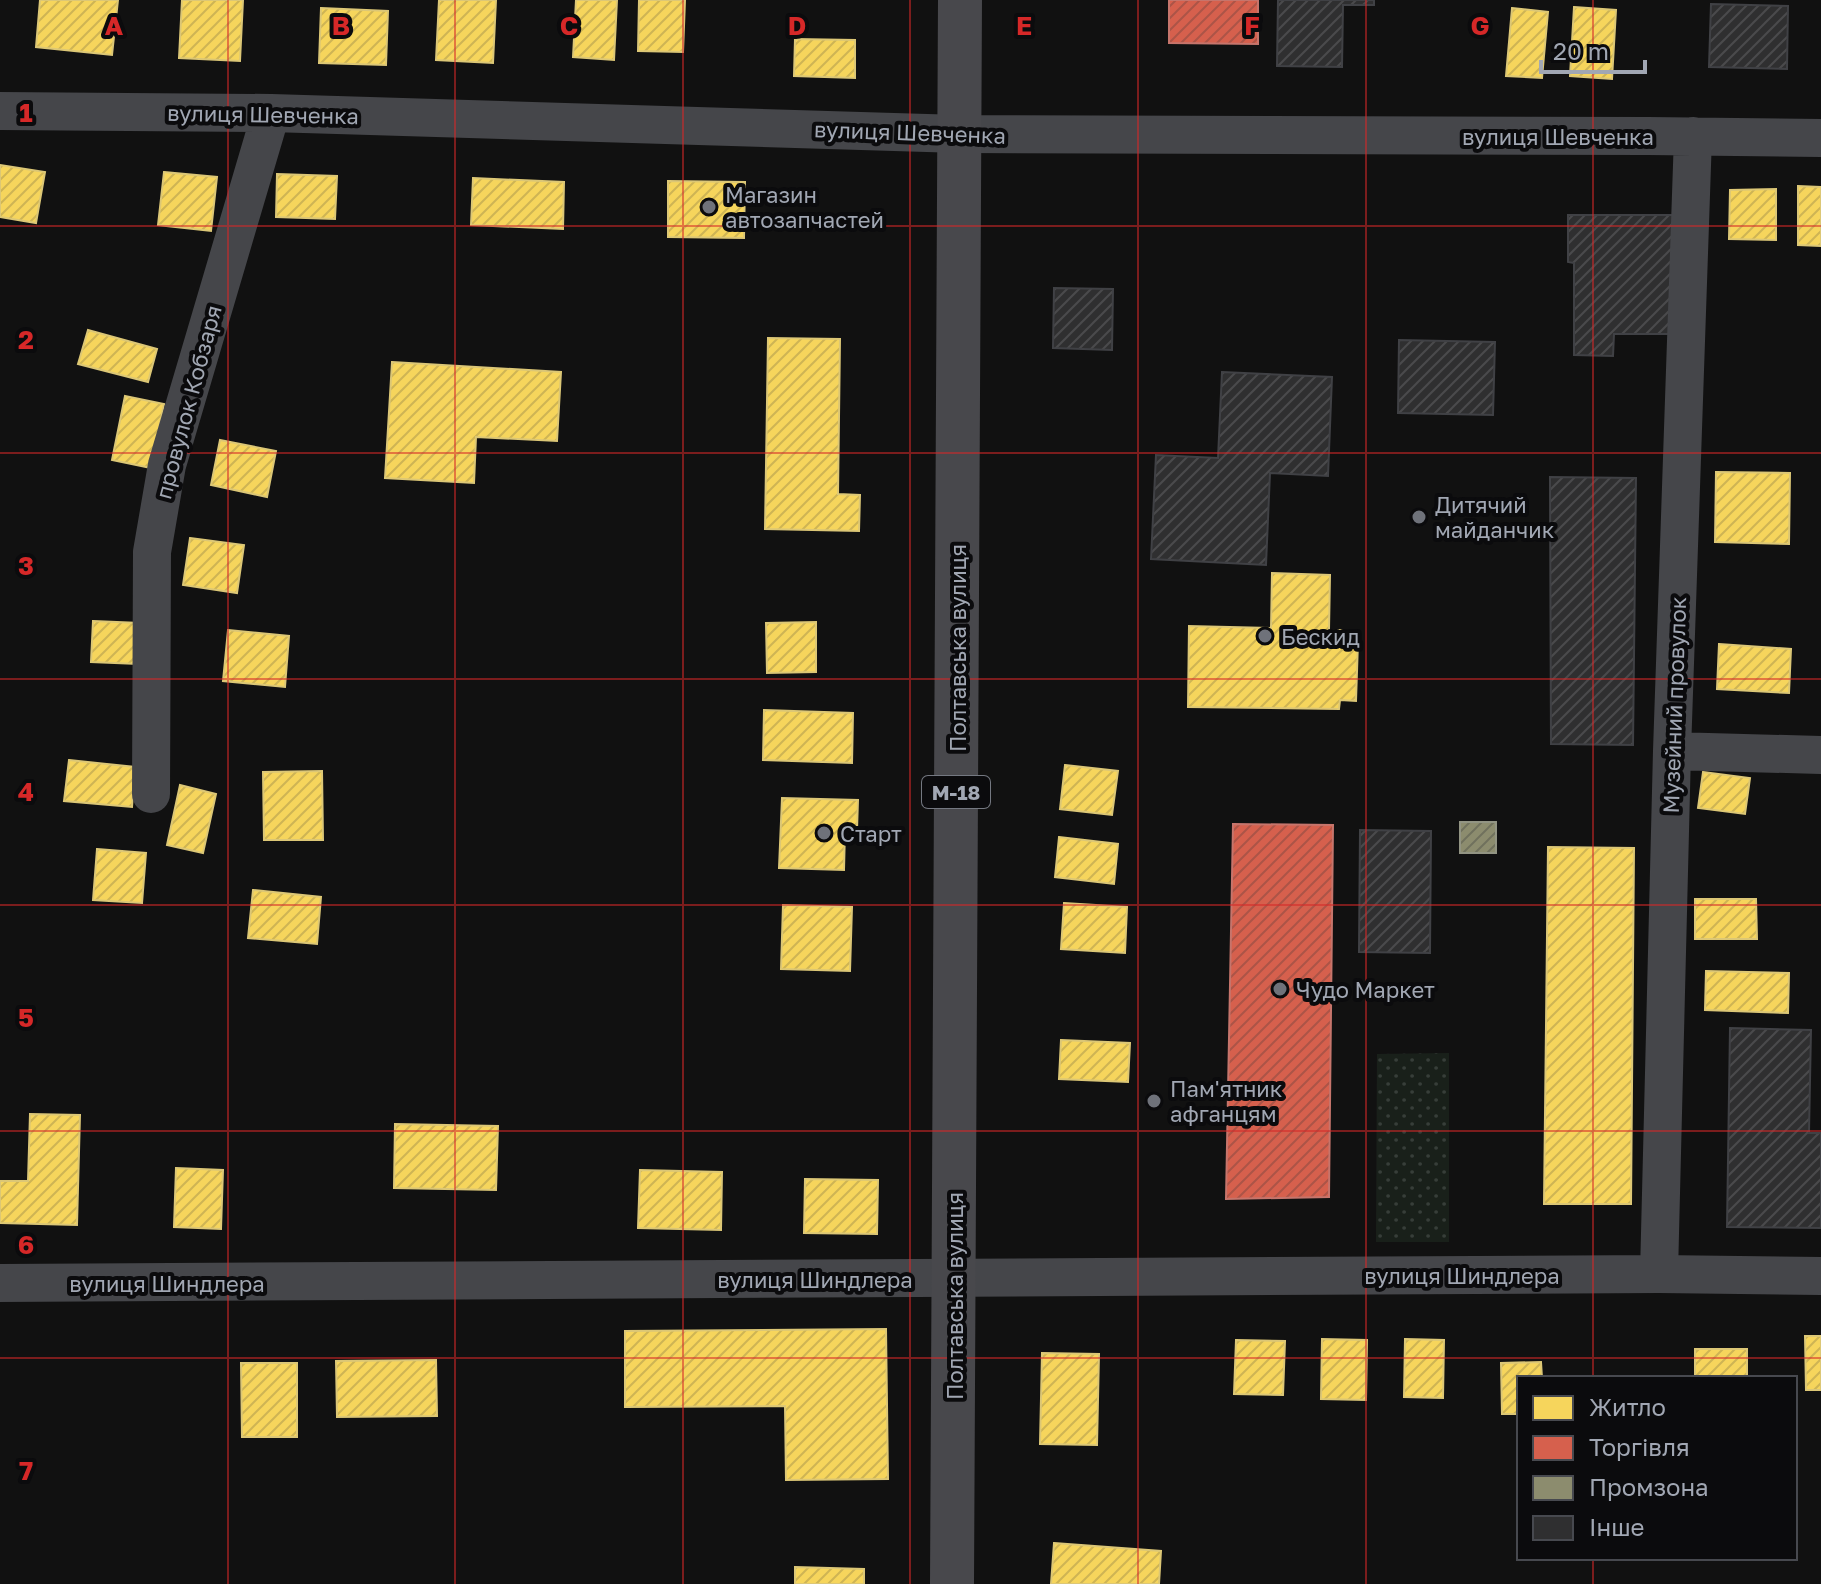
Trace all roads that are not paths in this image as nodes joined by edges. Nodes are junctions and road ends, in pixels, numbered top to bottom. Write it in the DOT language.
graph roads {
  1 [pos="960,0"];
  2 [pos="0,111"];
  3 [pos="271,113"];
  4 [pos="960,134"];
  5 [pos="1693,136"];
  6 [pos="1821,138"];
  7 [pos="1672,751"];
  8 [pos="1821,755"];
  9 [pos="151,794"];
  10 [pos="1659,1274"];
  11 [pos="1821,1276"];
  12 [pos="954,1279"];
  13 [pos="0,1283"];
  14 [pos="952,1584"];
  1 -- 4 [label="highway, Полтавська вулиця / М-18"];
  2 -- 3 [label="street, вулиця Шевченка"];
  3 -- 4 [label="street, вулиця Шевченка"];
  3 -- 9 [label="street, провулок Кобзаря"];
  4 -- 5 [label="street, вулиця Шевченка"];
  4 -- 12 [label="highway, Полтавська вулиця / М-18"];
  5 -- 6 [label="street, вулиця Шевченка"];
  5 -- 7 [label="street, Музейний провулок"];
  7 -- 8 [label="street"];
  7 -- 10 [label="street, Музейний провулок"];
  10 -- 11 [label="street, вулиця Шиндлера"];
  10 -- 12 [label="street, вулиця Шиндлера"];
  12 -- 13 [label="street, вулиця Шиндлера"];
  12 -- 14 [label="highway, Полтавська вулиця / М-18"];
}
